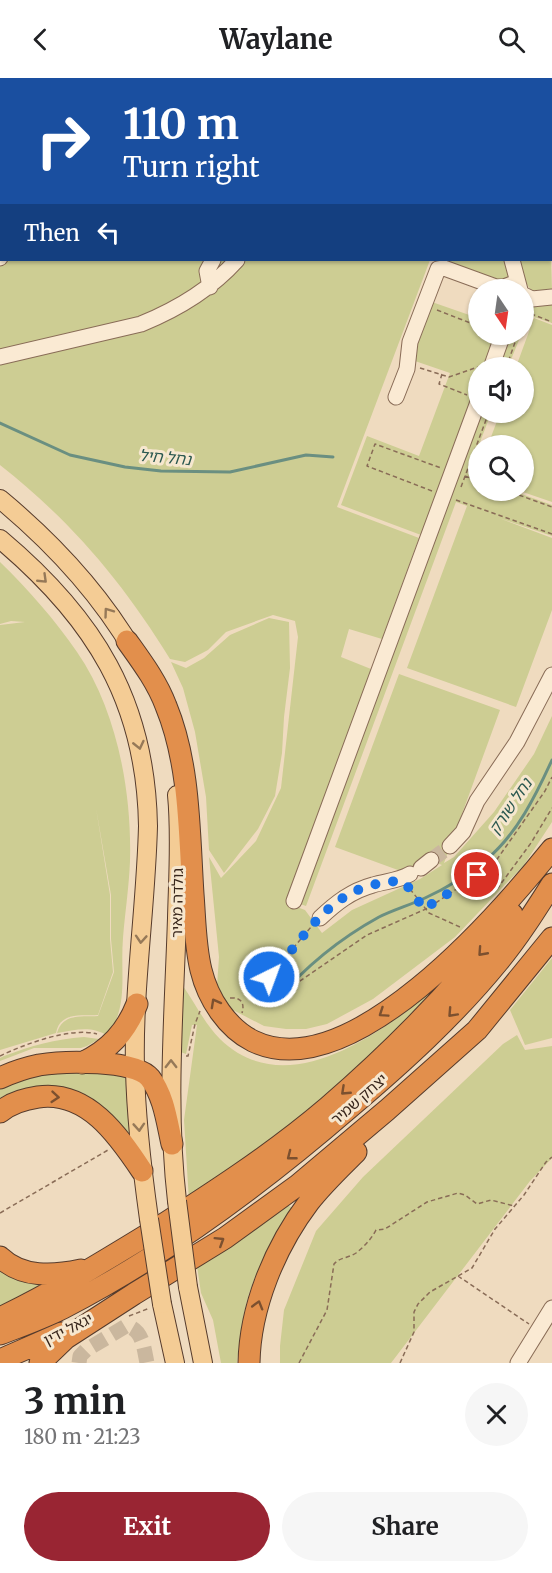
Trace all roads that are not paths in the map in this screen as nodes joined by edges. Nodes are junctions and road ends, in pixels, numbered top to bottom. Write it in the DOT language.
graph roads {
  1 [pos="212,261"];
  2 [pos="236,261"];
  3 [pos="512,261"];
  4 [pos="473,279"];
  5 [pos="517,279"];
  6 [pos="210,287"];
  7 [pos="552,297"];
  8 [pos="534,298"];
  9 [pos="0,357"];
  10 [pos="396,397"];
  11 [pos="468,416"];
  12 [pos="0,499"];
  13 [pos="0,539"];
  14 [pos="127,641"];
  15 [pos="552,675"];
  16 [pos="450,846"];
  17 [pos="552,851"];
  18 [pos="415,871"];
  19 [pos="552,884"];
  20 [pos="294,901"];
  21 [pos="320,918"];
  22 [pos="552,938"];
  23 [pos="137,1004"];
  24 [pos="477,1030"];
  25 [pos="81,1063"];
  26 [pos="135,1068"];
  27 [pos="0,1078"];
  28 [pos="0,1112"];
  29 [pos="172,1144"];
  30 [pos="142,1171"];
  31 [pos="0,1257"];
  32 [pos="99,1265"];
  33 [pos="126,1273"];
  34 [pos="134,1294"];
  35 [pos="552,1308"];
  36 [pos="0,1318"];
  37 [pos="0,1334"];
  38 [pos="0,1360"];
  39 [pos="40,1363"];
  40 [pos="175,1363"];
  41 [pos="203,1363"];
  42 [pos="249,1363"];
  43 [pos="518,1363"];
  1 -- 6 [label="street"];
  2 -- 6 [label="street"];
  3 -- 5 [label="street"];
  4 -- 10 [label="street"];
  6 -- 9 [label="street"];
  7 -- 8 [label="street"];
  11 -- 20 [label="street"];
  14 -- 12 [label="main road, גולדה מאיר, one-way"];
  13 -- 23 [label="main road, גולדה מאיר, one-way"];
  17 -- 14 [label="highway, one-way"];
  29 -- 14 [label="main road, גולדה מאיר, one-way"];
  15 -- 16 [label="street"];
  17 -- 32 [label="highway, one-way"];
  18 -- 21 [label="street"];
  19 -- 33 [label="highway, יצחק שמיר, one-way"];
  22 -- 24 [label="highway, יצחק שמיר"];
  23 -- 25 [label="highway"];
  23 -- 26 [label="main road, גולדה מאיר"];
  34 -- 24 [label="highway, יצחק שמיר, one-way"];
  42 -- 24 [label="highway, one-way"];
  25 -- 26 [label="highway"];
  25 -- 27 [label="highway"];
  26 -- 29 [label="highway"];
  26 -- 30 [label="main road, גולדה מאיר, one-way"];
  28 -- 30 [label="highway, one-way"];
  29 -- 41 [label="main road, גולדה מאיר, bridge"];
  30 -- 40 [label="main road, גולדה מאיר, bridge"];
  31 -- 32 [label="highway"];
  32 -- 36 [label="highway"];
  33 -- 37 [label="highway, יגאל ידין"];
  34 -- 38 [label="highway, יגאל ידין"];
  34 -- 39 [label="highway"];
  35 -- 43 [label="street"];
}
